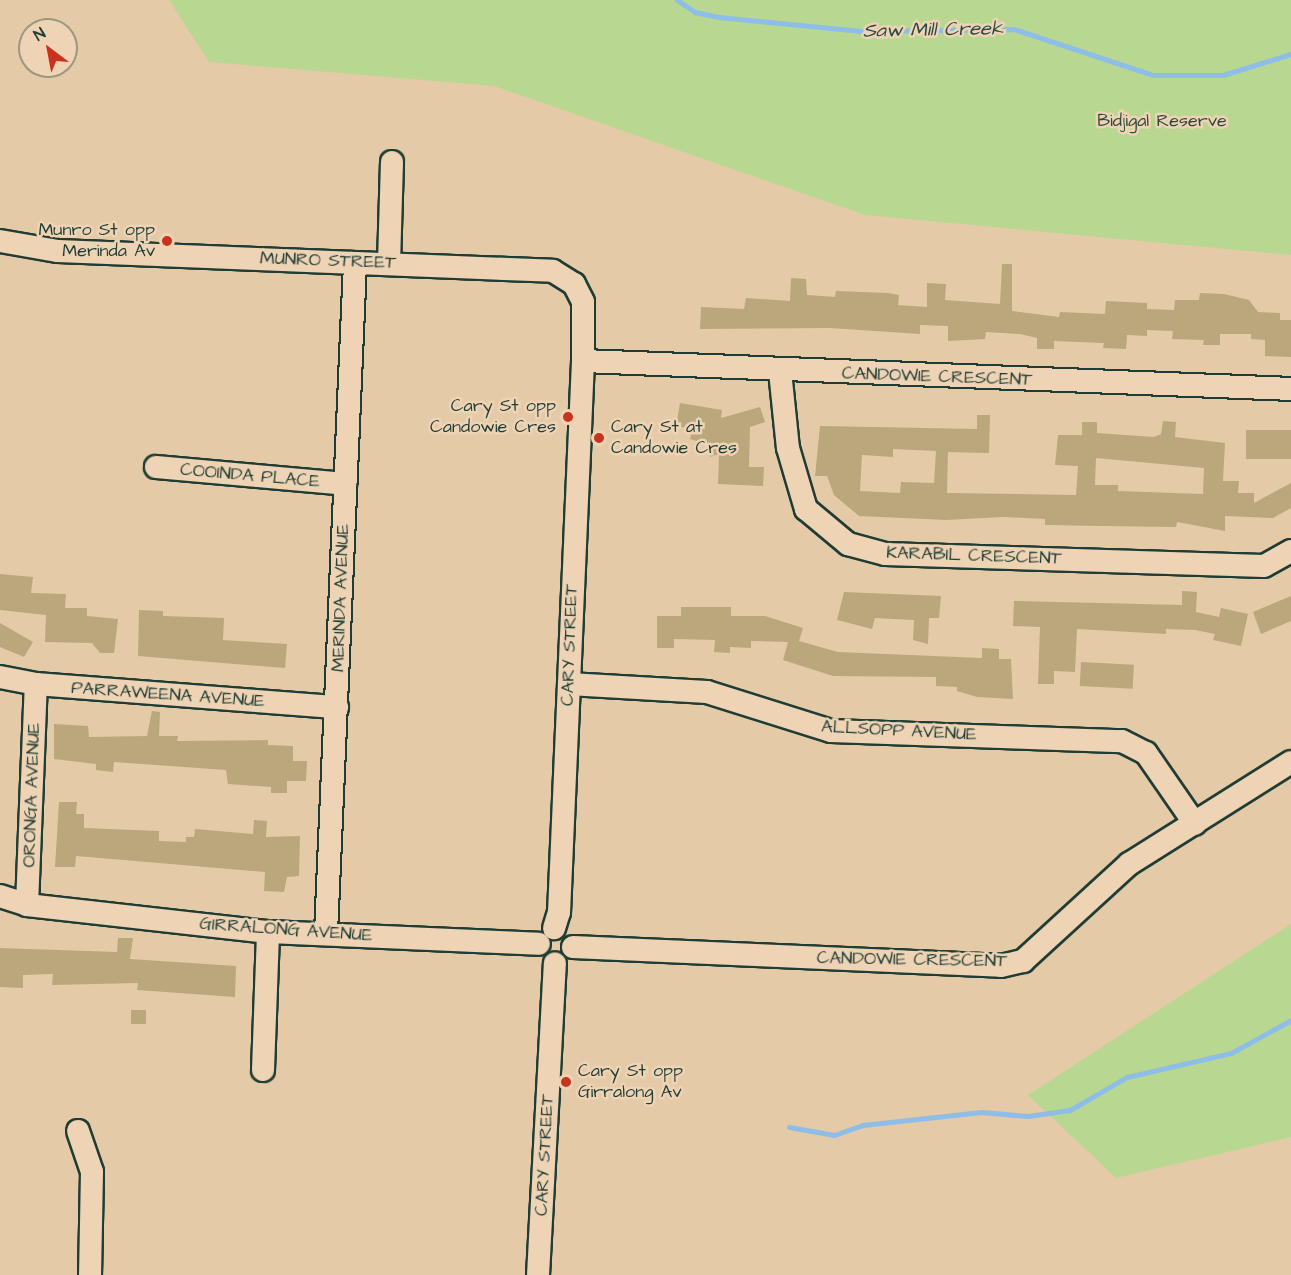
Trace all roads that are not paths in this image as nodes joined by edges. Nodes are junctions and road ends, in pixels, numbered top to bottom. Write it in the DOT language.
graph roads {
  1 [pos="392,162"];
  2 [pos="0,241"];
  3 [pos="355,262"];
  4 [pos="389,263"];
  5 [pos="583,361"];
  6 [pos="780,371"];
  7 [pos="1291,389"];
  8 [pos="156,467"];
  9 [pos="345,484"];
  10 [pos="1291,550"];
  11 [pos="0,676"];
  12 [pos="36,684"];
  13 [pos="569,684"];
  14 [pos="337,708"];
  15 [pos="1291,762"];
  16 [pos="1195,824"];
  17 [pos="0,896"];
  18 [pos="27,905"];
  19 [pos="268,932"];
  20 [pos="326,933"];
  21 [pos="546,936"];
  22 [pos="573,947"];
  23 [pos="555,963"];
  24 [pos="263,1071"];
  25 [pos="78,1131"];
  26 [pos="90,1275"];
  27 [pos="538,1275"];
  1 -- 4 [label="street"];
  2 -- 3 [label="street, MUNRO STREET"];
  3 -- 4 [label="street, MUNRO STREET"];
  3 -- 9 [label="street, MERINDA AVENUE"];
  4 -- 5 [label="street, MUNRO STREET"];
  5 -- 6 [label="street, CANDOWIE CRESCENT"];
  5 -- 13 [label="street, CARY STREET"];
  6 -- 7 [label="street, CANDOWIE CRESCENT"];
  6 -- 10 [label="street, KARABIL CRESCENT"];
  8 -- 9 [label="street, COOINDA PLACE"];
  9 -- 14 [label="street, MERINDA AVENUE"];
  11 -- 12 [label="street, PARRAWEENA AVENUE"];
  12 -- 14 [label="street, PARRAWEENA AVENUE"];
  12 -- 18 [label="street, ORONGA AVENUE"];
  13 -- 16 [label="street, ALLSOPP AVENUE"];
  13 -- 21 [label="street, CARY STREET"];
  14 -- 20 [label="street, MERINDA AVENUE"];
  15 -- 16 [label="street, CANDOWIE CRESCENT"];
  16 -- 22 [label="street, CANDOWIE CRESCENT"];
  17 -- 18 [label="street, GIRRALONG AVENUE"];
  18 -- 19 [label="street, GIRRALONG AVENUE"];
  19 -- 20 [label="street, GIRRALONG AVENUE"];
  19 -- 24 [label="street"];
  20 -- 21 [label="street, GIRRALONG AVENUE"];
  21 -- 22 [label="street"];
  21 -- 23 [label="street"];
  22 -- 23 [label="street"];
  23 -- 27 [label="street, CARY STREET"];
  25 -- 26 [label="street"];
}
